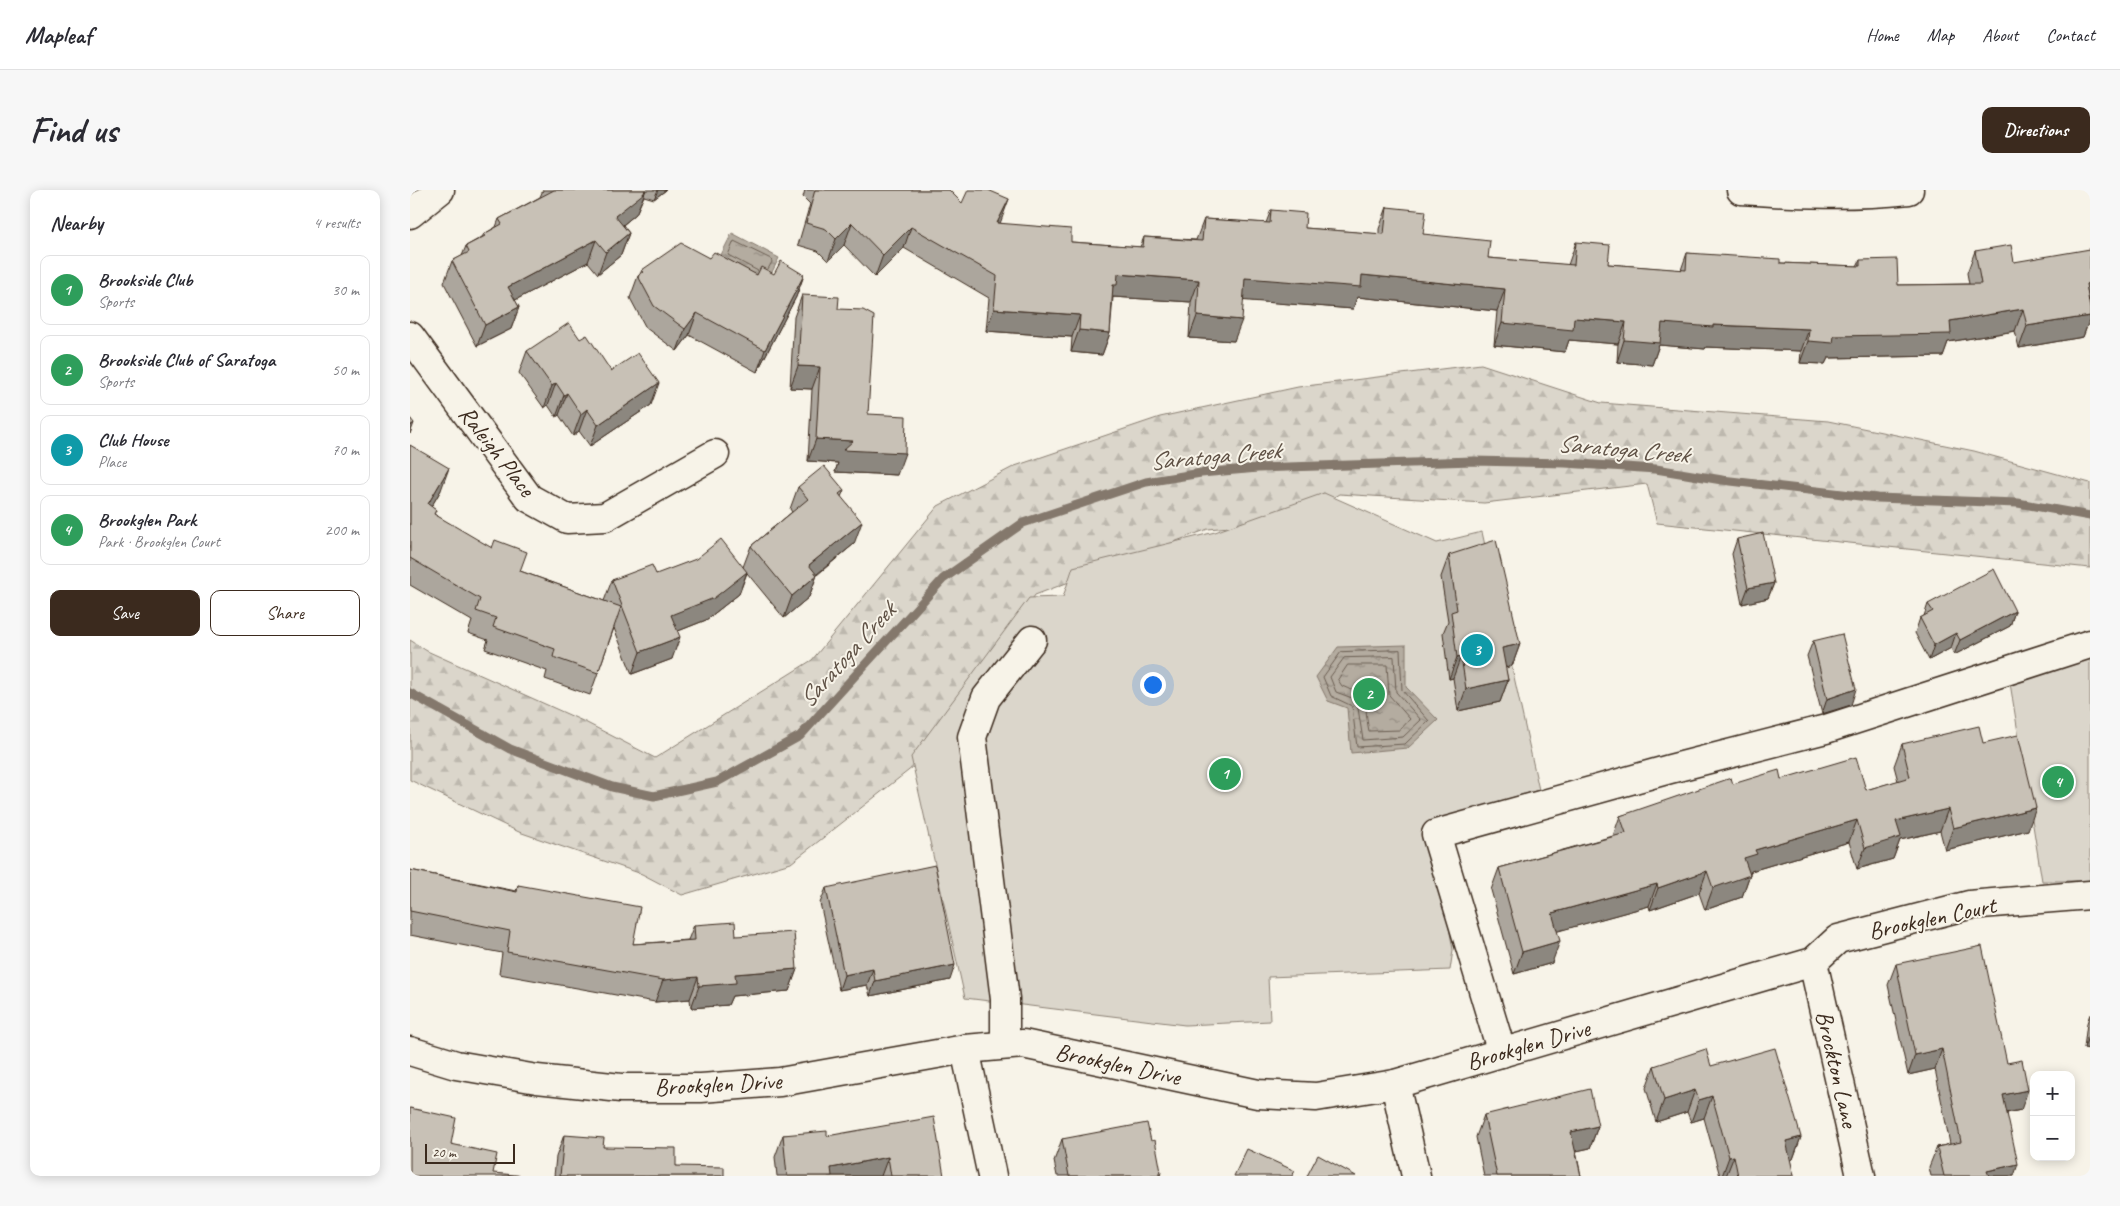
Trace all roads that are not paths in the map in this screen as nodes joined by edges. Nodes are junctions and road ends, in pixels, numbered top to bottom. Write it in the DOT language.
graph roads {
  1 [pos="440,190"];
  2 [pos="1740,190"];
  3 [pos="1909,190"];
  4 [pos="410,214"];
  5 [pos="410,336"];
  6 [pos="715,454"];
  7 [pos="1032,640"];
  8 [pos="2090,644"];
  9 [pos="2090,895"];
  10 [pos="1813,962"];
  11 [pos="1005,1044"];
  12 [pos="965,1049"];
  13 [pos="410,1051"];
  14 [pos="1502,1053"];
  15 [pos="1394,1084"];
  16 [pos="992,1176"];
  17 [pos="1416,1176"];
  18 [pos="1861,1176"];
  1 -- 4 [label="street"];
  2 -- 3 [label="street"];
  5 -- 6 [label="street, Raleigh Place"];
  7 -- 11 [label="street"];
  8 -- 14 [label="street"];
  9 -- 10 [label="street, Brookglen Court"];
  10 -- 14 [label="street, Brookglen Drive"];
  10 -- 18 [label="street, Brockton Lane"];
  11 -- 12 [label="street, Brookglen Drive"];
  11 -- 15 [label="street, Brookglen Drive"];
  12 -- 13 [label="street, Brookglen Drive"];
  12 -- 16 [label="street"];
  14 -- 15 [label="street, Brookglen Drive"];
  15 -- 17 [label="street"];
}
